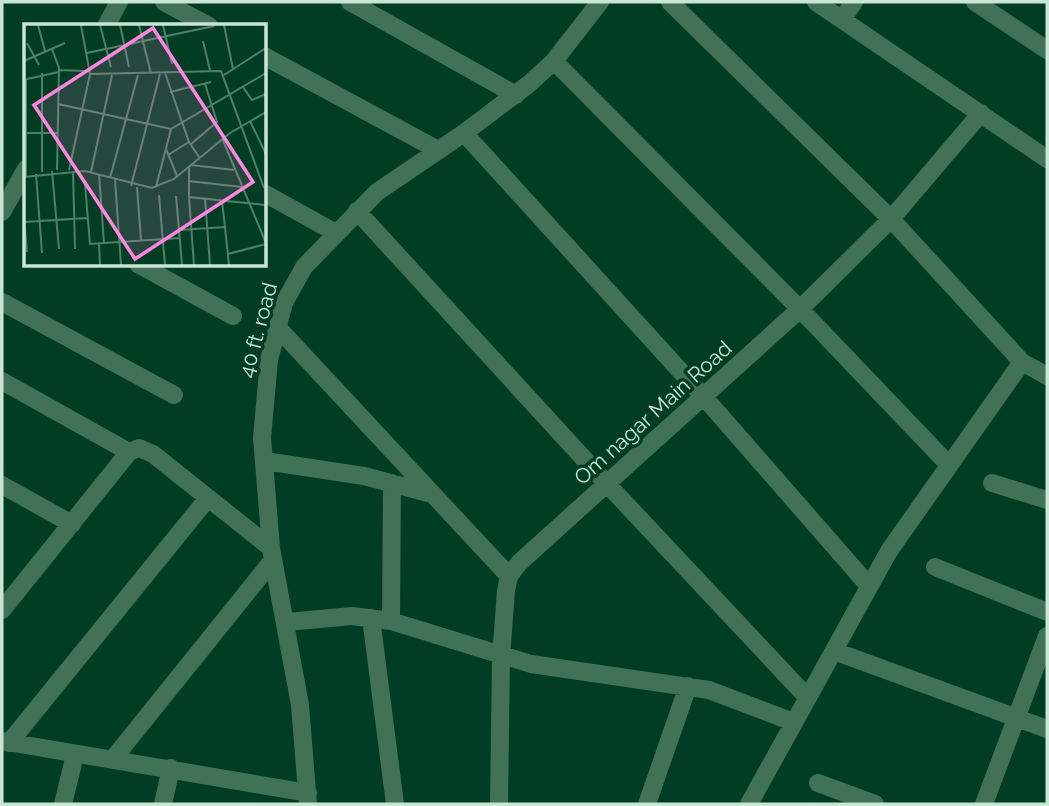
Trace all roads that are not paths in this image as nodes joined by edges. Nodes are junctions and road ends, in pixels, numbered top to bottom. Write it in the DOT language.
graph roads {
  1 [pos="119,2"];
  2 [pos="164,2"];
  3 [pos="350,2"];
  4 [pos="600,2"];
  5 [pos="670,2"];
  6 [pos="816,2"];
  7 [pos="853,2"];
  8 [pos="975,2"];
  9 [pos="842,19"];
  10 [pos="107,24"];
  11 [pos="205,24"];
  12 [pos="1047,50"];
  13 [pos="266,57"];
  14 [pos="554,61"];
  15 [pos="516,94"];
  16 [pos="981,113"];
  17 [pos="464,133"];
  18 [pos="438,150"];
  19 [pos="1047,159"];
  20 [pos="24,173"];
  21 [pos="266,194"];
  22 [pos="13,196"];
  23 [pos="357,211"];
  24 [pos="2,212"];
  25 [pos="891,219"];
  26 [pos="336,233"];
  27 [pos="142,266"];
  28 [pos="2,302"];
  29 [pos="800,309"];
  30 [pos="233,316"];
  31 [pos="278,328"];
  32 [pos="1022,362"];
  33 [pos="1047,376"];
  34 [pos="2,382"];
  35 [pos="174,396"];
  36 [pos="704,397"];
  37 [pos="129,452"];
  38 [pos="264,461"];
  39 [pos="949,465"];
  40 [pos="392,483"];
  41 [pos="992,483"];
  42 [pos="2,485"];
  43 [pos="608,485"];
  44 [pos="432,494"];
  45 [pos="208,498"];
  46 [pos="1047,500"];
  47 [pos="72,524"];
  48 [pos="272,554"];
  49 [pos="935,567"];
  50 [pos="509,576"];
  51 [pos="869,586"];
  52 [pos="5,601"];
  53 [pos="1047,612"];
  54 [pos="372,618"];
  55 [pos="391,621"];
  56 [pos="287,622"];
  57 [pos="1047,636"];
  58 [pos="834,651"];
  59 [pos="501,657"];
  60 [pos="688,686"];
  61 [pos="807,697"];
  62 [pos="1018,718"];
  63 [pos="793,722"];
  64 [pos="1047,729"];
  65 [pos="6,742"];
  66 [pos="75,755"];
  67 [pos="113,759"];
  68 [pos="171,768"];
  69 [pos="818,783"];
  70 [pos="308,799"];
  71 [pos="63,804"];
  72 [pos="163,804"];
  73 [pos="395,804"];
  74 [pos="499,804"];
  75 [pos="647,804"];
  76 [pos="749,804"];
  77 [pos="875,804"];
  78 [pos="984,804"];
  1 -- 10 [label="street"];
  2 -- 11 [label="street"];
  3 -- 15 [label="street"];
  4 -- 14 [label="street, 40 ft. road"];
  5 -- 25 [label="street"];
  6 -- 9 [label="street"];
  7 -- 9 [label="street"];
  8 -- 12 [label="street"];
  9 -- 16 [label="street"];
  13 -- 18 [label="street"];
  14 -- 15 [label="street, 40 ft. road"];
  14 -- 29 [label="street"];
  15 -- 17 [label="street, 40 ft. road"];
  16 -- 19 [label="street"];
  16 -- 25 [label="street, Om nagar Main Road"];
  17 -- 18 [label="street, 40 ft. road"];
  17 -- 36 [label="street"];
  18 -- 23 [label="street, 40 ft. road"];
  20 -- 22 [label="street"];
  21 -- 26 [label="street"];
  22 -- 24 [label="street"];
  23 -- 26 [label="street, 40 ft. road"];
  23 -- 43 [label="street"];
  25 -- 29 [label="street, Om nagar Main Road"];
  25 -- 32 [label="street"];
  26 -- 31 [label="street, 40 ft. road"];
  27 -- 30 [label="street"];
  28 -- 35 [label="street"];
  29 -- 36 [label="street, Om nagar Main Road"];
  29 -- 39 [label="street"];
  31 -- 38 [label="street, 40 ft. road"];
  31 -- 44 [label="street"];
  32 -- 33 [label="street"];
  32 -- 39 [label="street"];
  34 -- 37 [label="street"];
  36 -- 43 [label="street, Om nagar Main Road"];
  36 -- 51 [label="street"];
  37 -- 45 [label="street"];
  37 -- 47 [label="street"];
  38 -- 40 [label="street"];
  38 -- 48 [label="street, 40 ft. road"];
  39 -- 51 [label="street"];
  40 -- 44 [label="street"];
  40 -- 55 [label="street"];
  41 -- 46 [label="street"];
  42 -- 47 [label="street"];
  43 -- 50 [label="street, Om nagar Main Road"];
  43 -- 61 [label="street"];
  44 -- 50 [label="street"];
  45 -- 48 [label="street"];
  45 -- 65 [label="street"];
  47 -- 52 [label="street"];
  48 -- 56 [label="street, 40 ft. road"];
  48 -- 67 [label="street"];
  49 -- 53 [label="street"];
  50 -- 59 [label="street"];
  51 -- 58 [label="street"];
  54 -- 55 [label="street"];
  54 -- 56 [label="street"];
  54 -- 73 [label="street"];
  55 -- 59 [label="street"];
  56 -- 70 [label="street, 40 ft. road"];
  57 -- 62 [label="street"];
  58 -- 61 [label="street"];
  58 -- 62 [label="street"];
  59 -- 60 [label="street"];
  59 -- 74 [label="street"];
  60 -- 63 [label="street"];
  60 -- 75 [label="street"];
  61 -- 63 [label="street"];
  62 -- 64 [label="street"];
  62 -- 78 [label="street"];
  63 -- 76 [label="street"];
  65 -- 66 [label="street"];
  66 -- 67 [label="street"];
  66 -- 71 [label="street"];
  67 -- 68 [label="street"];
  68 -- 70 [label="street"];
  68 -- 72 [label="street"];
  69 -- 77 [label="street"];
}
